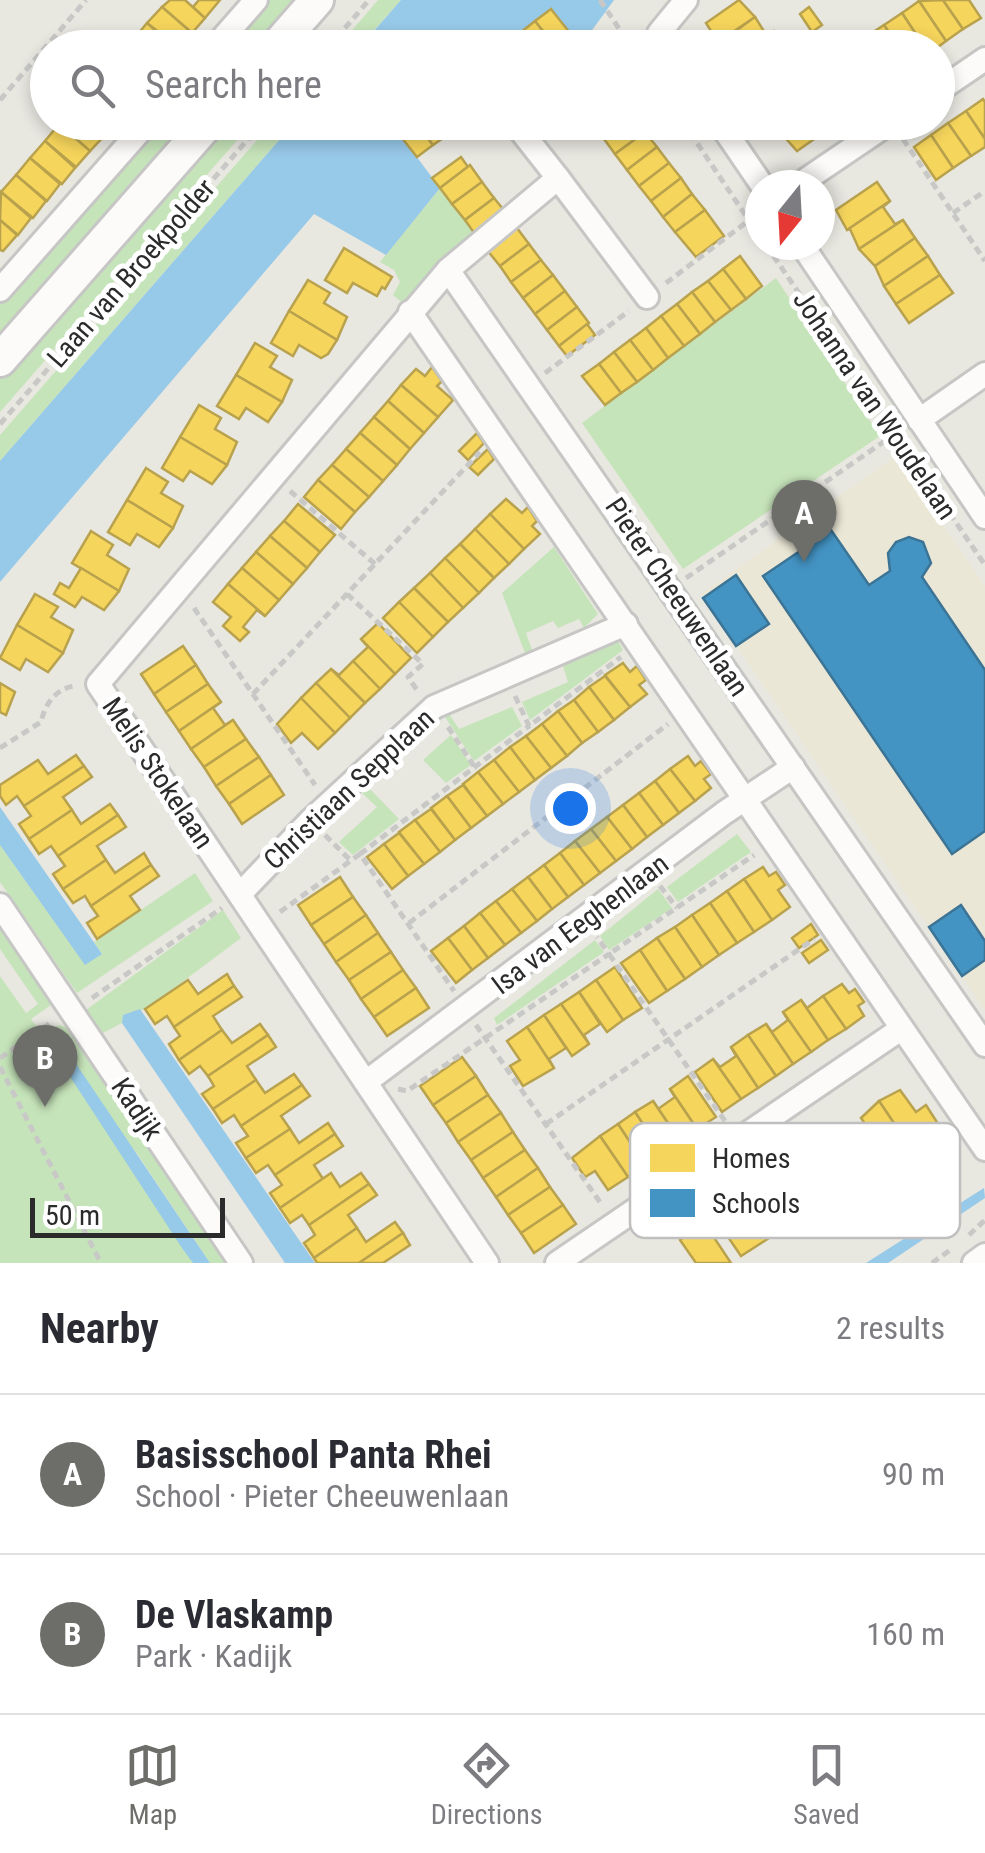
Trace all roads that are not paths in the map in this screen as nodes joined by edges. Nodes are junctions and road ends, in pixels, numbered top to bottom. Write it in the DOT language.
graph roads {
  1 [pos="256,0"];
  2 [pos="316,0"];
  3 [pos="686,0"];
  4 [pos="230,30"];
  5 [pos="290,30"];
  6 [pos="670,30"];
  7 [pos="985,59"];
  8 [pos="955,79"];
  9 [pos="132,140"];
  10 [pos="193,140"];
  11 [pos="528,140"];
  12 [pos="731,140"];
  13 [pos="878,140"];
  14 [pos="752,170"];
  15 [pos="825,170"];
  16 [pos="558,178"];
  17 [pos="812,260"];
  18 [pos="448,270"];
  19 [pos="0,290"];
  20 [pos="647,297"];
  21 [pos="410,312"];
  22 [pos="0,360"];
  23 [pos="985,374"];
  24 [pos="919,420"];
  25 [pos="985,517"];
  26 [pos="633,634"];
  27 [pos="794,767"];
  28 [pos="745,800"];
  29 [pos="240,894"];
  30 [pos="0,905"];
  31 [pos="901,1029"];
  32 [pos="985,1045"];
  33 [pos="366,1082"];
  34 [pos="763,1123"];
  35 [pos="985,1149"];
  36 [pos="630,1214"];
  37 [pos="985,1256"];
  38 [pos="241,1263"];
  39 [pos="487,1263"];
  40 [pos="557,1263"];
  41 [pos="974,1263"];
  1 -- 4 [label="street"];
  2 -- 5 [label="main road"];
  3 -- 6 [label="street"];
  7 -- 8 [label="street"];
  9 -- 19 [label="street"];
  10 -- 22 [label="main road, Laan van Broekpolder"];
  11 -- 16 [label="street"];
  12 -- 14 [label="street"];
  13 -- 15 [label="street"];
  16 -- 18 [label="street"];
  16 -- 20 [label="street"];
  17 -- 24 [label="street, Johanna van Woudelaan"];
  18 -- 21 [label="street, Melis Stokelaan"];
  18 -- 27 [label="street, Pieter Cheeuwenlaan"];
  21 -- 26 [label="street, Pieter Cheeuwenlaan"];
  21 -- 29 [label="street, Melis Stokelaan"];
  23 -- 24 [label="street"];
  24 -- 25 [label="street, Johanna van Woudelaan"];
  26 -- 28 [label="street, Pieter Cheeuwenlaan"];
  26 -- 29 [label="street, Christiaan Sepplaan"];
  27 -- 28 [label="street, Isa van Eeghenlaan"];
  27 -- 32 [label="street, Pieter Cheeuwenlaan"];
  28 -- 31 [label="street, Pieter Cheeuwenlaan"];
  28 -- 33 [label="street, Isa van Eeghenlaan"];
  29 -- 33 [label="street, Melis Stokelaan"];
  30 -- 38 [label="street, Kadijk"];
  31 -- 34 [label="street"];
  31 -- 35 [label="street, Pieter Cheeuwenlaan"];
  33 -- 39 [label="street, Melis Stokelaan"];
  36 -- 40 [label="street"];
  37 -- 41 [label="street"];
}
